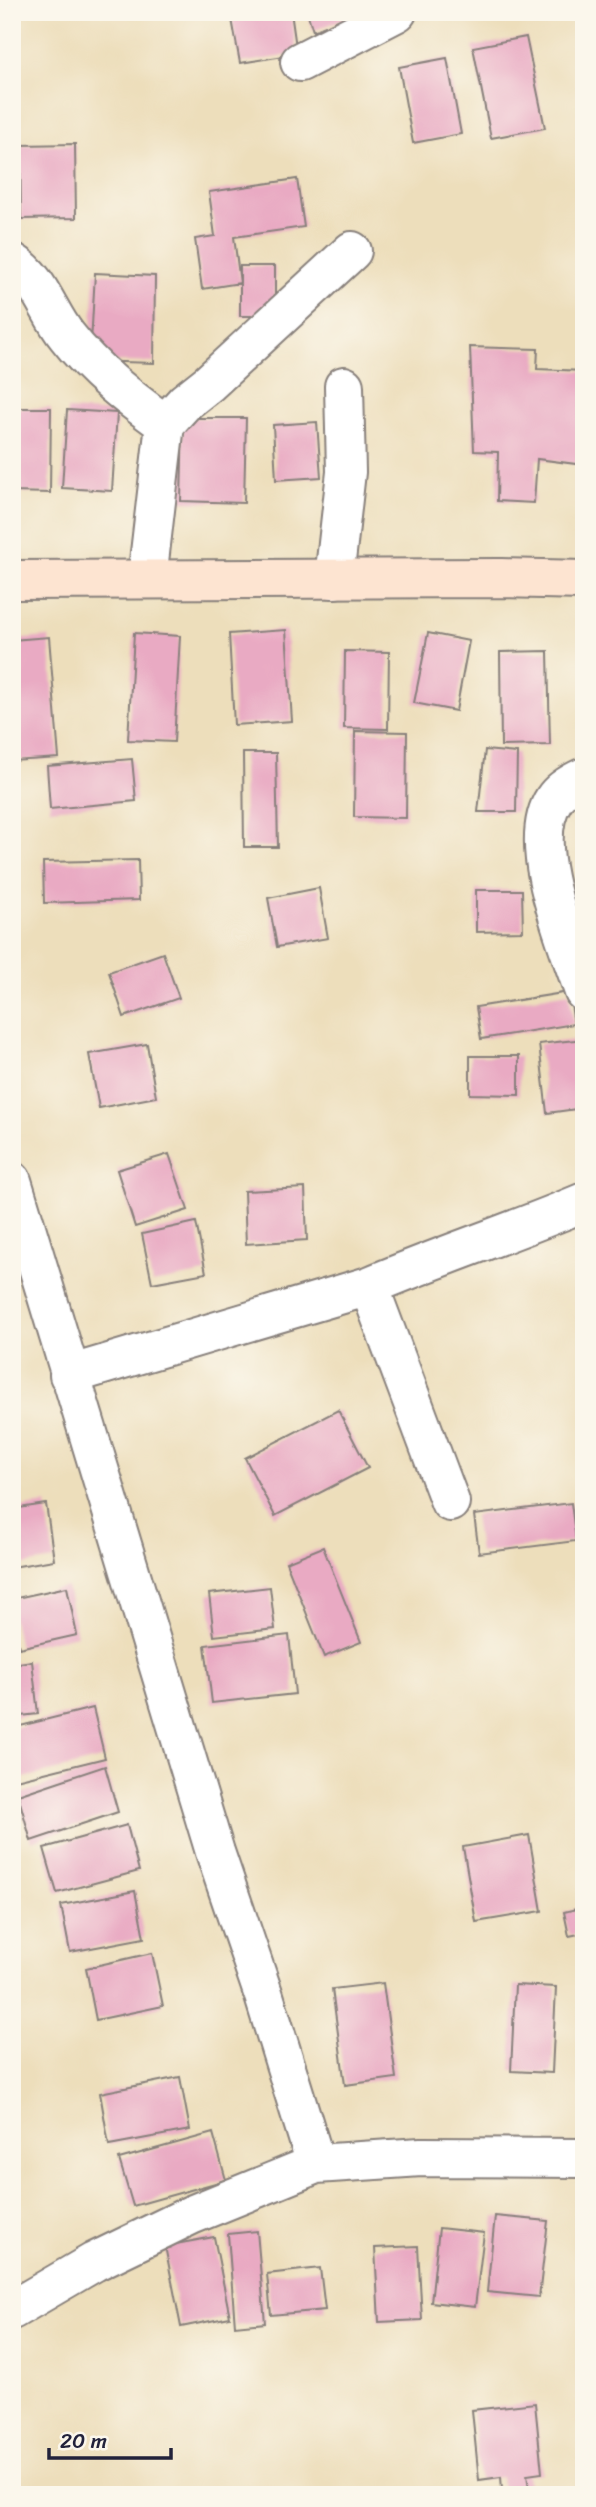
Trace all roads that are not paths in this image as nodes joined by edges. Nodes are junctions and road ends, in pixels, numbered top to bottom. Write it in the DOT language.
graph roads {
  1 [pos="397,12"];
  2 [pos="300,62"];
  3 [pos="352,251"];
  4 [pos="12,262"];
  5 [pos="345,386"];
  6 [pos="164,424"];
  7 [pos="148,579"];
  8 [pos="334,579"];
  9 [pos="12,580"];
  10 [pos="584,580"];
  11 [pos="584,777"];
  12 [pos="584,992"];
  13 [pos="12,1181"];
  14 [pos="584,1202"];
  15 [pos="369,1286"];
  16 [pos="69,1374"];
  17 [pos="450,1502"];
  18 [pos="584,2158"];
  19 [pos="316,2164"];
  20 [pos="12,2310"];
  1 -- 2 [label="street"];
  3 -- 6 [label="street"];
  4 -- 6 [label="street"];
  5 -- 8 [label="street"];
  6 -- 7 [label="street"];
  7 -- 8 [label="street"];
  7 -- 9 [label="street"];
  8 -- 10 [label="street"];
  11 -- 12 [label="street"];
  13 -- 16 [label="street"];
  14 -- 15 [label="street"];
  15 -- 16 [label="street"];
  15 -- 17 [label="street"];
  16 -- 19 [label="street"];
  18 -- 19 [label="street"];
  19 -- 20 [label="street"];
}
